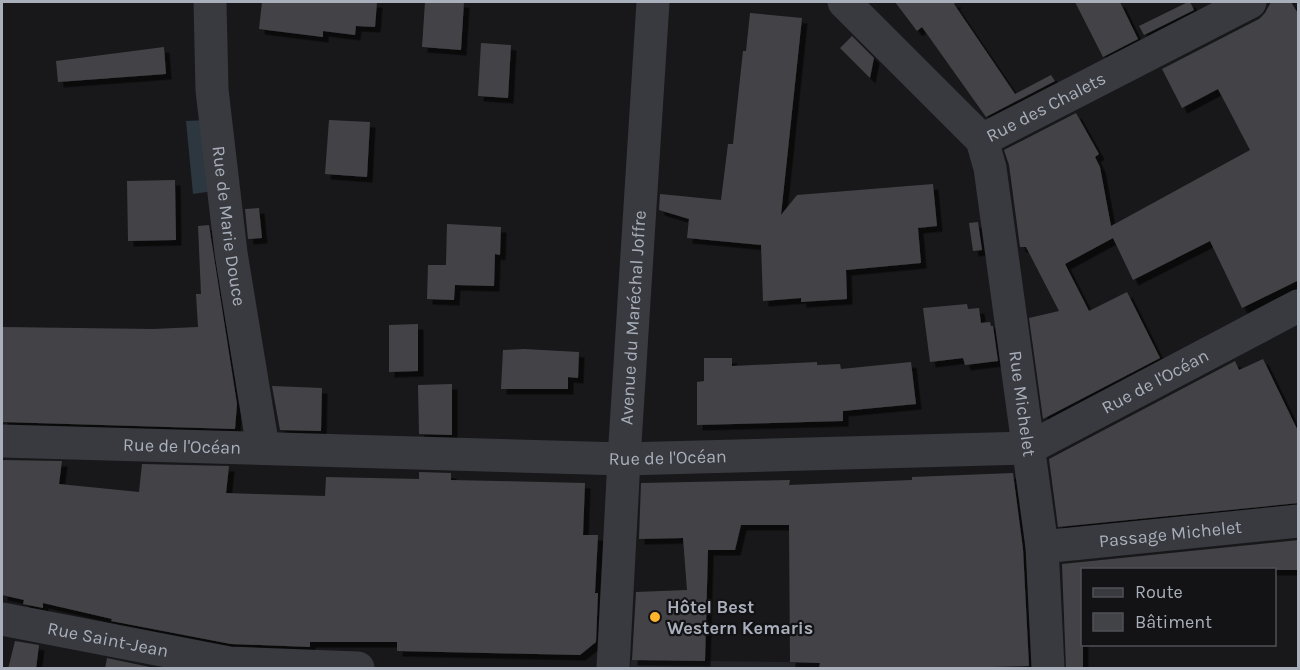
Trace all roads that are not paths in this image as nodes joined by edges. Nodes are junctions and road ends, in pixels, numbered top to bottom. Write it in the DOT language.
graph roads {
  1 [pos="210,2"];
  2 [pos="653,2"];
  3 [pos="844,2"];
  4 [pos="1250,2"];
  5 [pos="982,140"];
  6 [pos="1299,306"];
  7 [pos="2,441"];
  8 [pos="263,448"];
  9 [pos="1029,448"];
  10 [pos="624,459"];
  11 [pos="1299,521"];
  12 [pos="1042,547"];
  13 [pos="2,619"];
  14 [pos="358,669"];
  15 [pos="613,669"];
  16 [pos="1048,669"];
  1 -- 8 [label="street, Rue de Marie Douce"];
  2 -- 10 [label="street, Avenue du Maréchal Joffre"];
  3 -- 5 [label="street, Rue des Chalets"];
  4 -- 5 [label="street, Rue des Chalets"];
  5 -- 9 [label="street, Rue Michelet"];
  6 -- 9 [label="street, Rue de l'Océan"];
  7 -- 8 [label="street, Rue de l'Océan"];
  8 -- 10 [label="street, Rue de l'Océan"];
  9 -- 10 [label="street, Rue de l'Océan"];
  9 -- 12 [label="street, Rue Michelet"];
  10 -- 15 [label="street, Avenue du Maréchal Joffre"];
  11 -- 12 [label="street, Passage Michelet"];
  12 -- 16 [label="street, Rue Michelet"];
  13 -- 14 [label="street, Rue Saint-Jean"];
}
